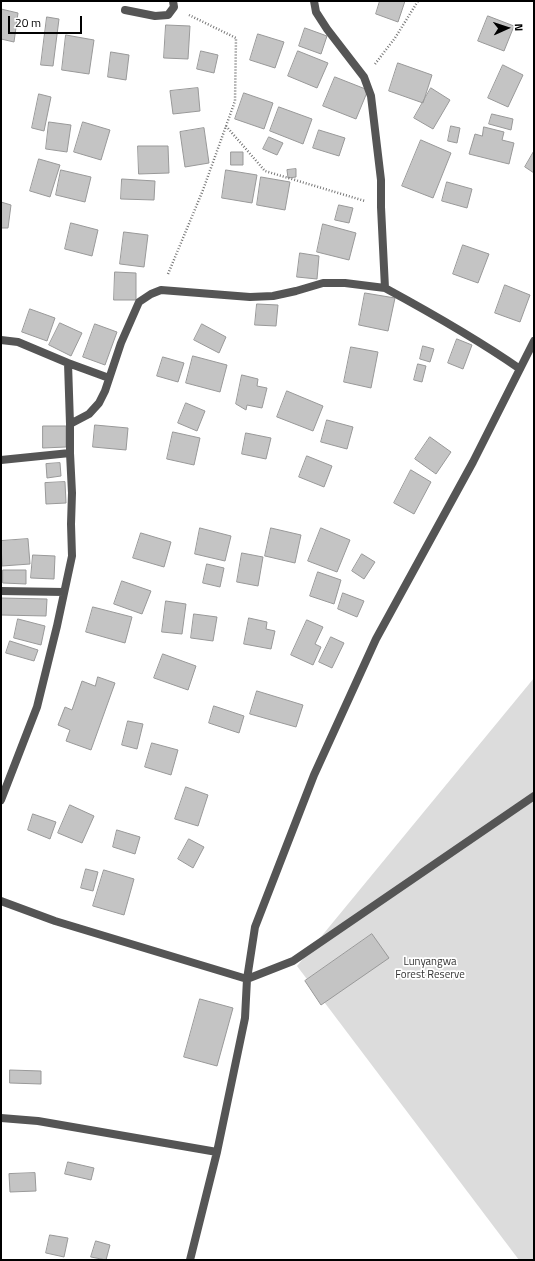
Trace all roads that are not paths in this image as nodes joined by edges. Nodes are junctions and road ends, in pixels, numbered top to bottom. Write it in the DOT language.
graph roads {
  1 [pos="314,1"];
  2 [pos="174,4"];
  3 [pos="125,10"];
  4 [pos="385,288"];
  5 [pos="1,340"];
  6 [pos="534,341"];
  7 [pos="68,363"];
  8 [pos="520,369"];
  9 [pos="109,378"];
  10 [pos="70,424"];
  11 [pos="70,453"];
  12 [pos="1,460"];
  13 [pos="1,591"];
  14 [pos="64,592"];
  15 [pos="3,789"];
  16 [pos="534,796"];
  17 [pos="1,800"];
  18 [pos="1,901"];
  19 [pos="247,979"];
  20 [pos="1,1118"];
  21 [pos="217,1152"];
  22 [pos="190,1260"];
  1 -- 4 [label="street"];
  2 -- 3 [label="street"];
  4 -- 8 [label="street"];
  4 -- 9 [label="street"];
  5 -- 7 [label="street"];
  6 -- 8 [label="street"];
  7 -- 9 [label="street"];
  7 -- 10 [label="street"];
  8 -- 19 [label="street"];
  9 -- 10 [label="street"];
  10 -- 11 [label="street"];
  11 -- 12 [label="street"];
  11 -- 14 [label="street"];
  13 -- 14 [label="street"];
  14 -- 15 [label="street"];
  15 -- 17 [label="street"];
  16 -- 19 [label="street"];
  18 -- 19 [label="street"];
  19 -- 21 [label="street"];
  20 -- 21 [label="street"];
  21 -- 22 [label="street"];
}
